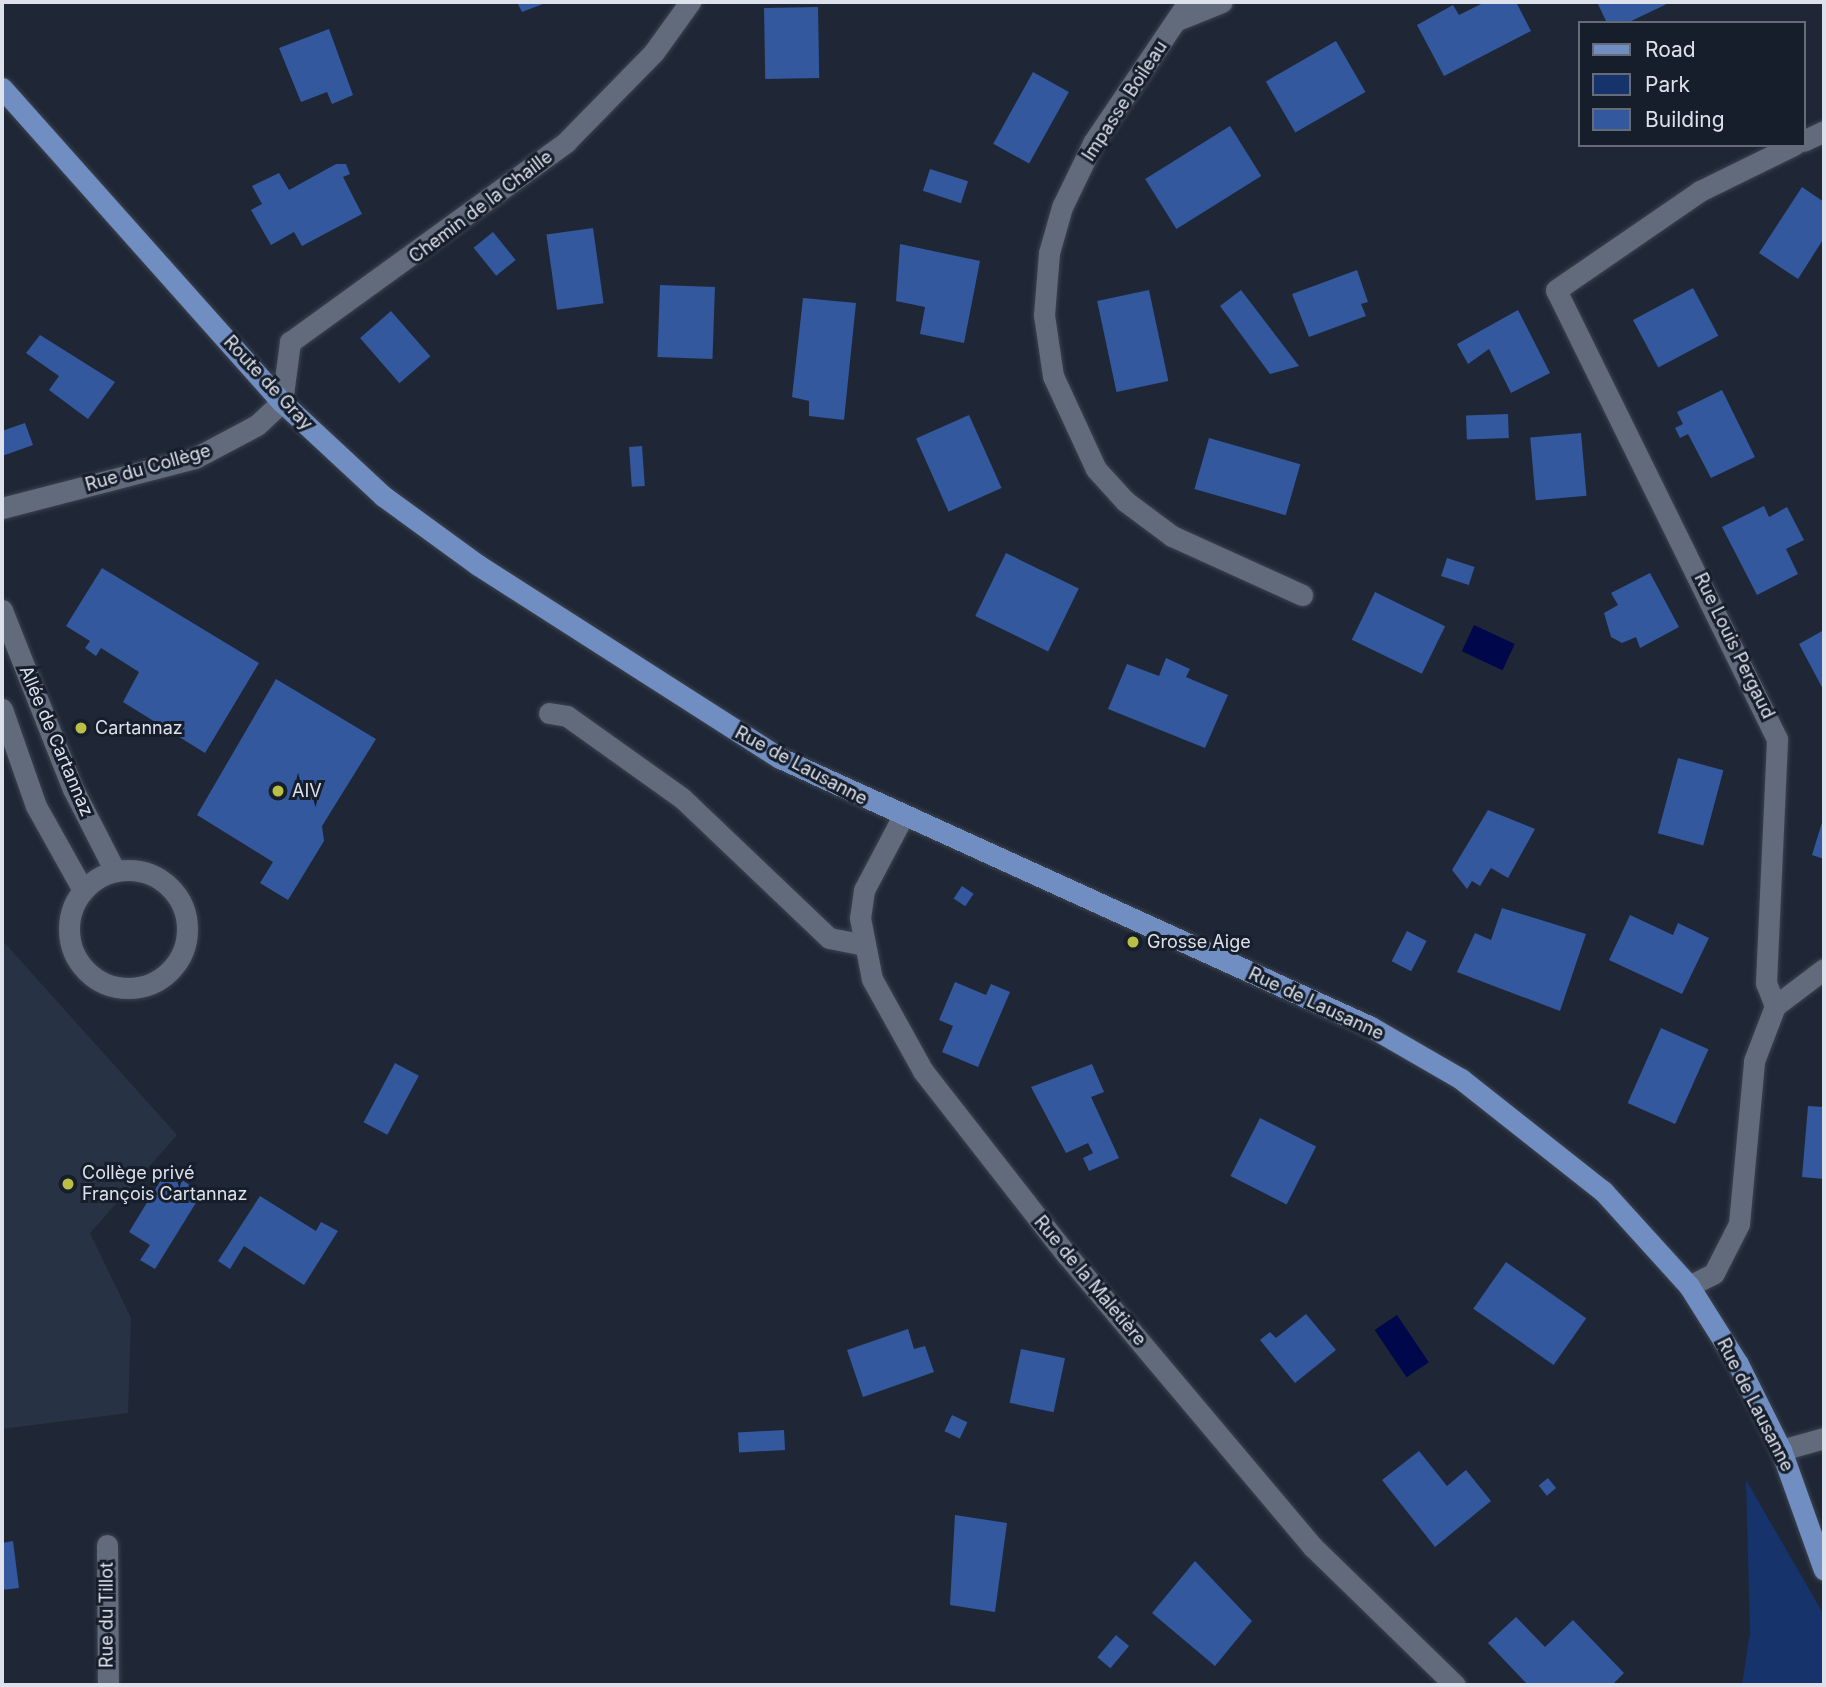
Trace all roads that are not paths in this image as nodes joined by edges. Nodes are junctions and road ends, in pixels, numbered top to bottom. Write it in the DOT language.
graph roads {
  1 [pos="690,2"];
  2 [pos="1188,2"];
  3 [pos="1222,2"];
  4 [pos="1177,20"];
  5 [pos="2,88"];
  6 [pos="1824,131"];
  7 [pos="1805,140"];
  8 [pos="1790,147"];
  9 [pos="282,402"];
  10 [pos="2,508"];
  11 [pos="1302,595"];
  12 [pos="2,610"];
  13 [pos="575,631"];
  14 [pos="2,709"];
  15 [pos="549,713"];
  16 [pos="902,818"];
  17 [pos="115,871"];
  18 [pos="83,890"];
  19 [pos="864,945"];
  20 [pos="1824,969"];
  21 [pos="1776,1006"];
  22 [pos="1689,1286"];
  23 [pos="1824,1438"];
  24 [pos="1782,1450"];
  25 [pos="107,1545"];
  26 [pos="1824,1570"];
  27 [pos="108,1685"];
  28 [pos="1455,1685"];
  1 -- 9 [label="street, Chemin de la Chaille"];
  2 -- 4 [label="street, Impasse Boileau"];
  3 -- 4 [label="street"];
  4 -- 11 [label="street, Impasse Boileau"];
  5 -- 9 [label="main road, Route de Gray"];
  6 -- 7 [label="street"];
  8 -- 21 [label="street, Rue Louis Pergaud"];
  9 -- 10 [label="street, Rue du Collège"];
  9 -- 13 [label="main road, Route de Gray"];
  12 -- 17 [label="street, Allée de Cartannaz"];
  13 -- 16 [label="main road, Rue de Lausanne"];
  14 -- 18 [label="street"];
  15 -- 19 [label="street"];
  16 -- 19 [label="street, Rue de la Maletière"];
  16 -- 22 [label="main road, Rue de Lausanne"];
  17 -- 18 [label="street"];
  17 -- 18 [label="street"];
  19 -- 28 [label="street, Rue de la Maletière"];
  20 -- 21 [label="street"];
  21 -- 22 [label="street"];
  22 -- 24 [label="main road, Rue de Lausanne"];
  23 -- 24 [label="street"];
  24 -- 26 [label="main road, Rue de Lausanne"];
  25 -- 27 [label="street, Rue du Tillot"];
}
